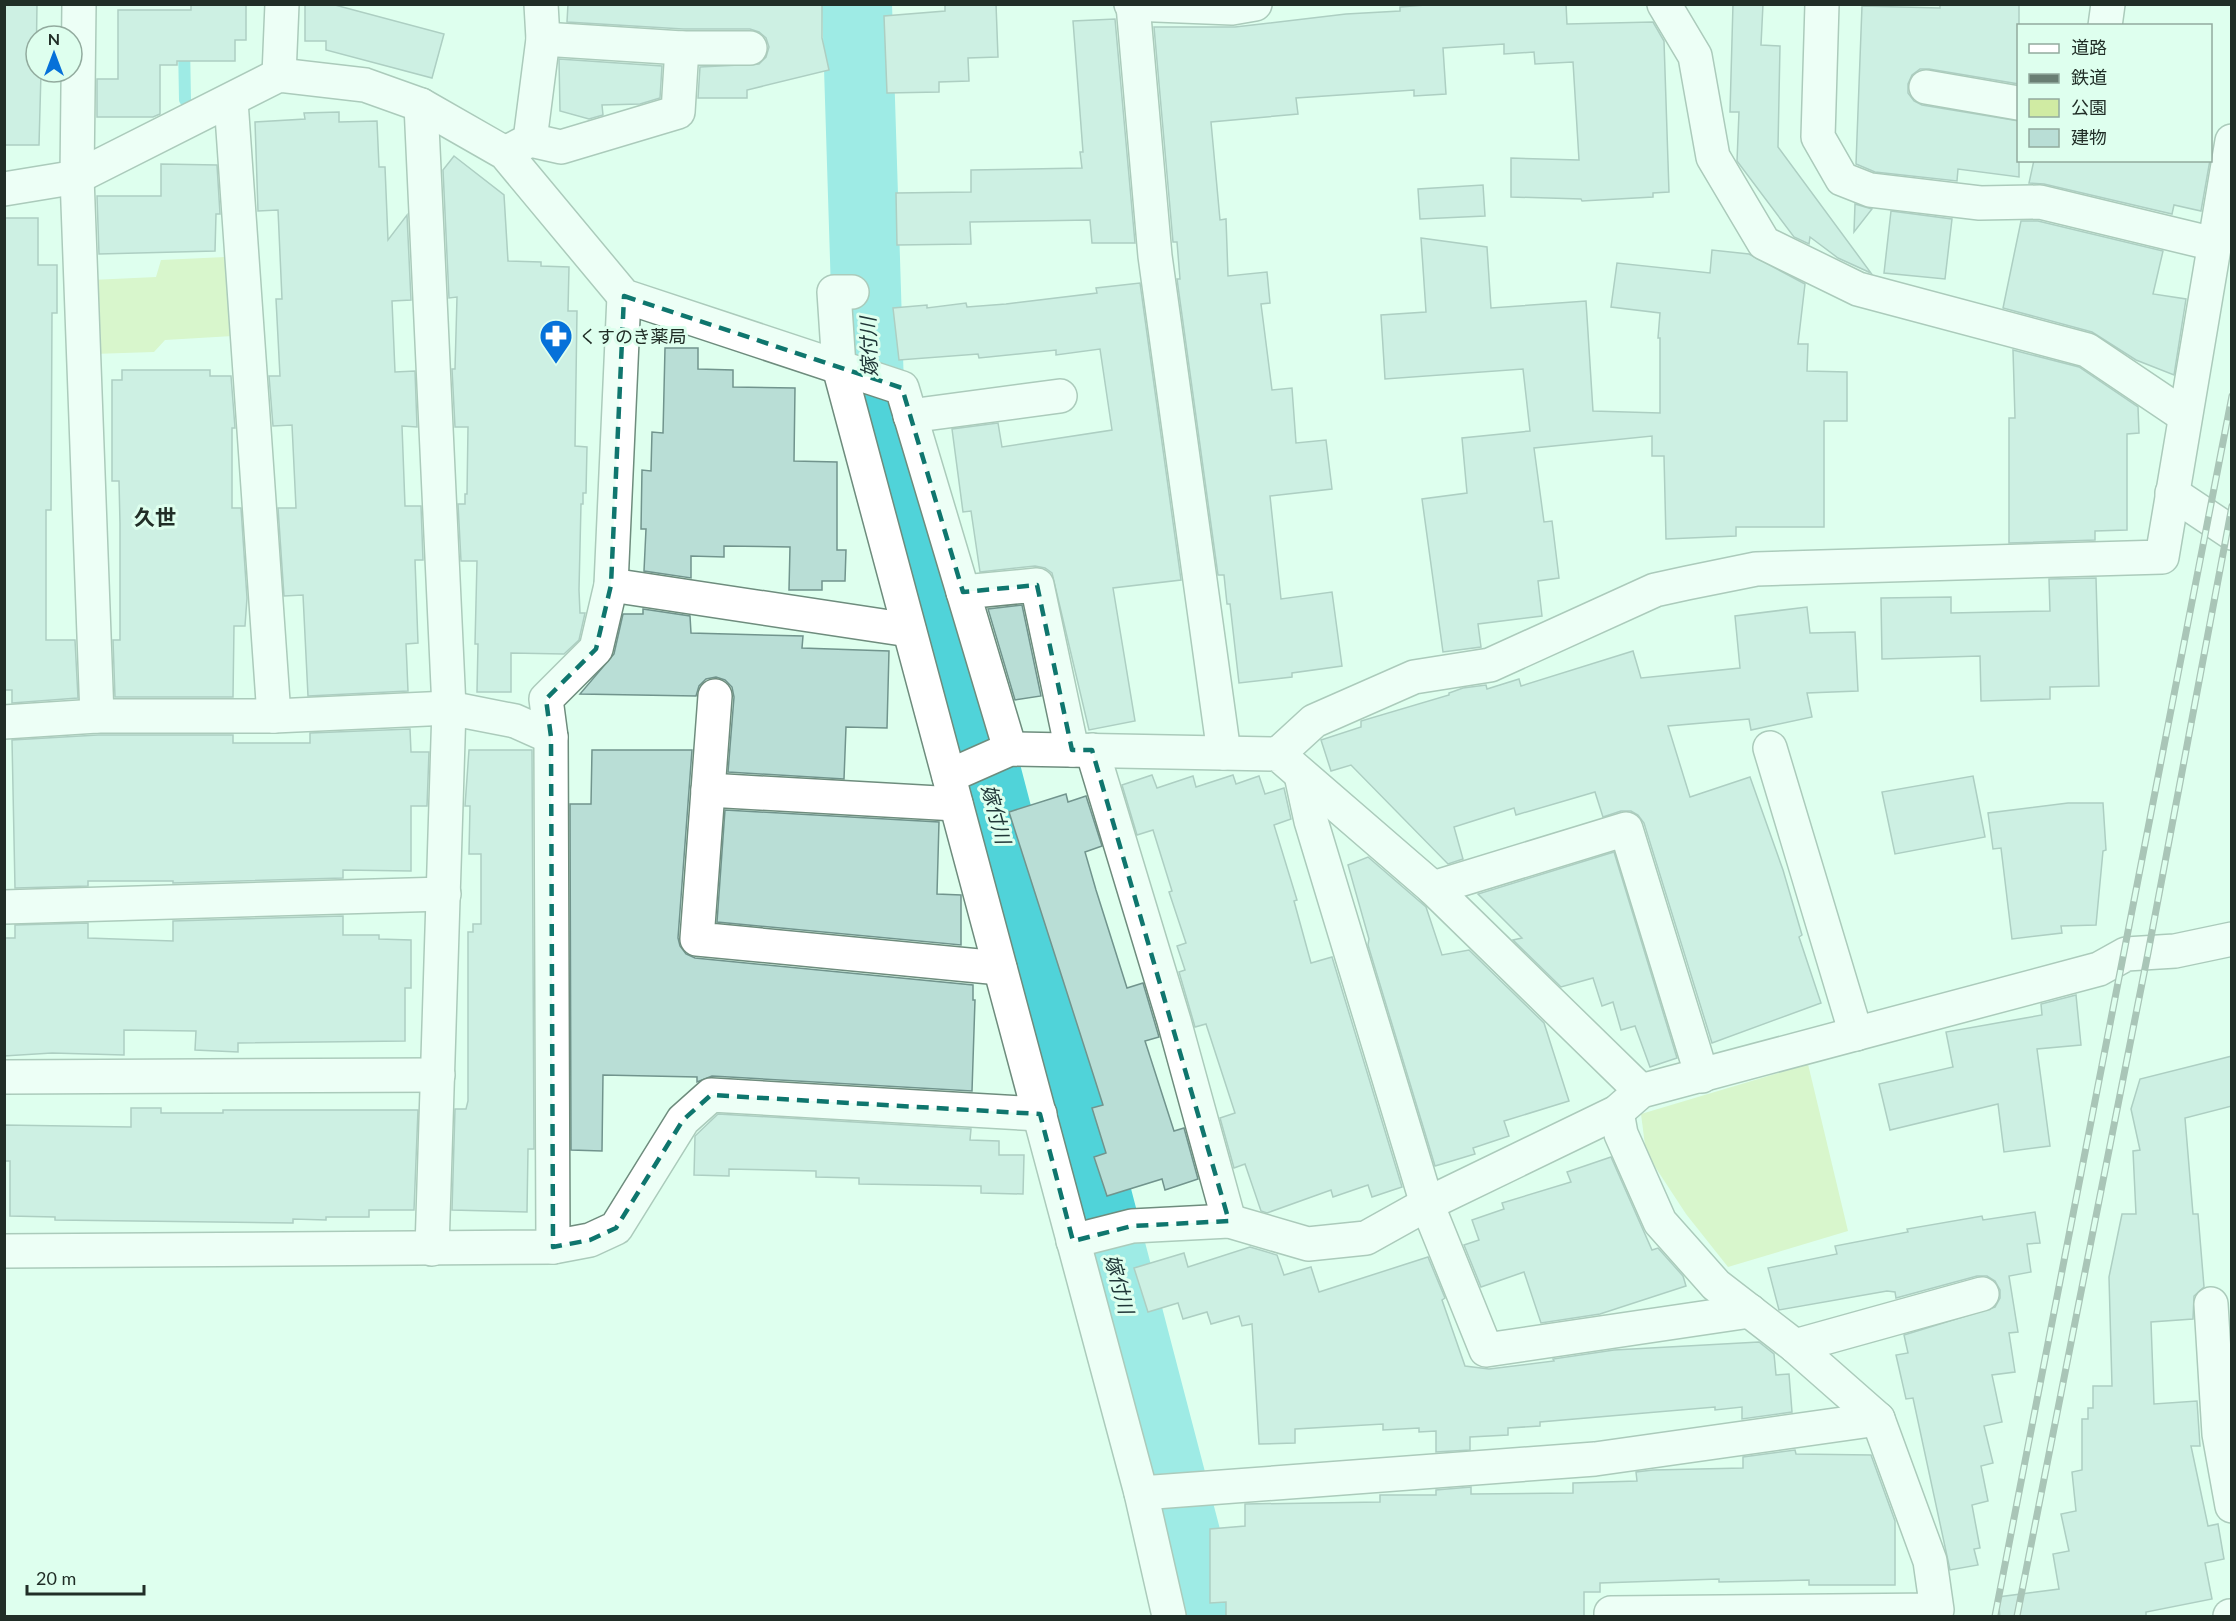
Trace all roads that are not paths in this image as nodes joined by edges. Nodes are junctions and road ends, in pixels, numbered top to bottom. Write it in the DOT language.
graph roads {
  1 [pos="79,4"];
  2 [pos="282,4"];
  3 [pos="541,4"];
  4 [pos="1255,4"];
  5 [pos="1664,4"];
  6 [pos="1822,4"];
  7 [pos="2108,4"];
  8 [pos="1132,5"];
  9 [pos="2105,24"];
  10 [pos="543,39"];
  11 [pos="682,48"];
  12 [pos="750,48"];
  13 [pos="279,75"];
  14 [pos="1926,87"];
  15 [pos="231,101"];
  16 [pos="2017,103"];
  17 [pos="421,105"];
  18 [pos="2212,138"];
  19 [pos="2231,142"];
  20 [pos="517,147"];
  21 [pos="77,177"];
  22 [pos="4,189"];
  23 [pos="2214,244"];
  24 [pos="852,292"];
  25 [pos="624,296"];
  26 [pos="839,366"];
  27 [pos="1060,396"];
  28 [pos="906,402"];
  29 [pos="2185,416"];
  30 [pos="2172,493"];
  31 [pos="2232,533"];
  32 [pos="611,585"];
  33 [pos="963,592"];
  34 [pos="909,630"];
  35 [pos="715,696"];
  36 [pos="449,708"];
  37 [pos="97,716"];
  38 [pos="274,716"];
  39 [pos="4,722"];
  40 [pos="551,737"];
  41 [pos="1770,748"];
  42 [pos="1010,749"];
  43 [pos="1082,750"];
  44 [pos="1224,753"];
  45 [pos="1290,765"];
  46 [pos="708,790"];
  47 [pos="952,790"];
  48 [pos="1433,888"];
  49 [pos="444,894"];
  50 [pos="4,907"];
  51 [pos="2232,939"];
  52 [pos="1000,968"];
  53 [pos="1856,1034"];
  54 [pos="438,1076"];
  55 [pos="1702,1076"];
  56 [pos="4,1077"];
  57 [pos="1629,1101"];
  58 [pos="1040,1114"];
  59 [pos="1427,1204"];
  60 [pos="1229,1221"];
  61 [pos="1073,1241"];
  62 [pos="553,1247"];
  63 [pos="432,1249"];
  64 [pos="4,1251"];
  65 [pos="1982,1293"];
  66 [pos="2211,1305"];
  67 [pos="1750,1311"];
  68 [pos="1795,1346"];
  69 [pos="1878,1419"];
  70 [pos="1141,1493"];
  71 [pos="2232,1506"];
  72 [pos="1170,1617"];
  73 [pos="1611,1617"];
  1 -- 21 [label="street"];
  2 -- 13 [label="street"];
  3 -- 10 [label="street"];
  4 -- 8 [label="street"];
  5 -- 29 [label="street"];
  6 -- 23 [label="street"];
  7 -- 9 [label="street"];
  8 -- 44 [label="street"];
  10 -- 11 [label="street"];
  10 -- 20 [label="street"];
  11 -- 12 [label="street"];
  11 -- 20 [label="street"];
  13 -- 15 [label="street"];
  13 -- 17 [label="street"];
  14 -- 16 [label="street"];
  15 -- 21 [label="street"];
  15 -- 38 [label="street"];
  17 -- 20 [label="street"];
  17 -- 36 [label="street"];
  18 -- 19 [label="street"];
  19 -- 23 [label="street"];
  20 -- 25 [label="street"];
  21 -- 22 [label="street"];
  21 -- 37 [label="street"];
  23 -- 29 [label="street"];
  24 -- 26 [label="street"];
  25 -- 26 [label="street"];
  25 -- 32 [label="street"];
  26 -- 28 [label="street"];
  26 -- 34 [label="street"];
  27 -- 28 [label="street"];
  28 -- 33 [label="street"];
  29 -- 30 [label="street"];
  30 -- 31 [label="street"];
  30 -- 45 [label="street"];
  32 -- 34 [label="street"];
  32 -- 40 [label="street"];
  33 -- 42 [label="street"];
  33 -- 43 [label="street"];
  34 -- 47 [label="street"];
  35 -- 46 [label="street"];
  36 -- 38 [label="street"];
  36 -- 40 [label="street"];
  36 -- 49 [label="street"];
  37 -- 38 [label="street"];
  37 -- 39 [label="street"];
  40 -- 62 [label="street"];
  41 -- 53 [label="street"];
  42 -- 43 [label="street"];
  42 -- 47 [label="street"];
  43 -- 44 [label="street"];
  43 -- 60 [label="street"];
  44 -- 45 [label="street"];
  45 -- 48 [label="street"];
  45 -- 59 [label="street"];
  46 -- 47 [label="street"];
  46 -- 52 [label="street"];
  47 -- 52 [label="street"];
  48 -- 55 [label="street"];
  48 -- 57 [label="street"];
  49 -- 50 [label="street"];
  49 -- 54 [label="street"];
  51 -- 53 [label="street"];
  52 -- 58 [label="street"];
  53 -- 55 [label="street"];
  54 -- 56 [label="street"];
  54 -- 63 [label="street"];
  55 -- 57 [label="street"];
  57 -- 59 [label="street"];
  57 -- 67 [label="street"];
  58 -- 61 [label="street"];
  58 -- 62 [label="street"];
  59 -- 60 [label="street"];
  59 -- 67 [label="street"];
  60 -- 61 [label="street"];
  61 -- 70 [label="street"];
  62 -- 63 [label="street"];
  63 -- 64 [label="street"];
  65 -- 68 [label="street"];
  66 -- 71 [label="street"];
  67 -- 68 [label="street"];
  68 -- 69 [label="street"];
  69 -- 70 [label="street"];
  69 -- 73 [label="street"];
  70 -- 72 [label="street"];
}
